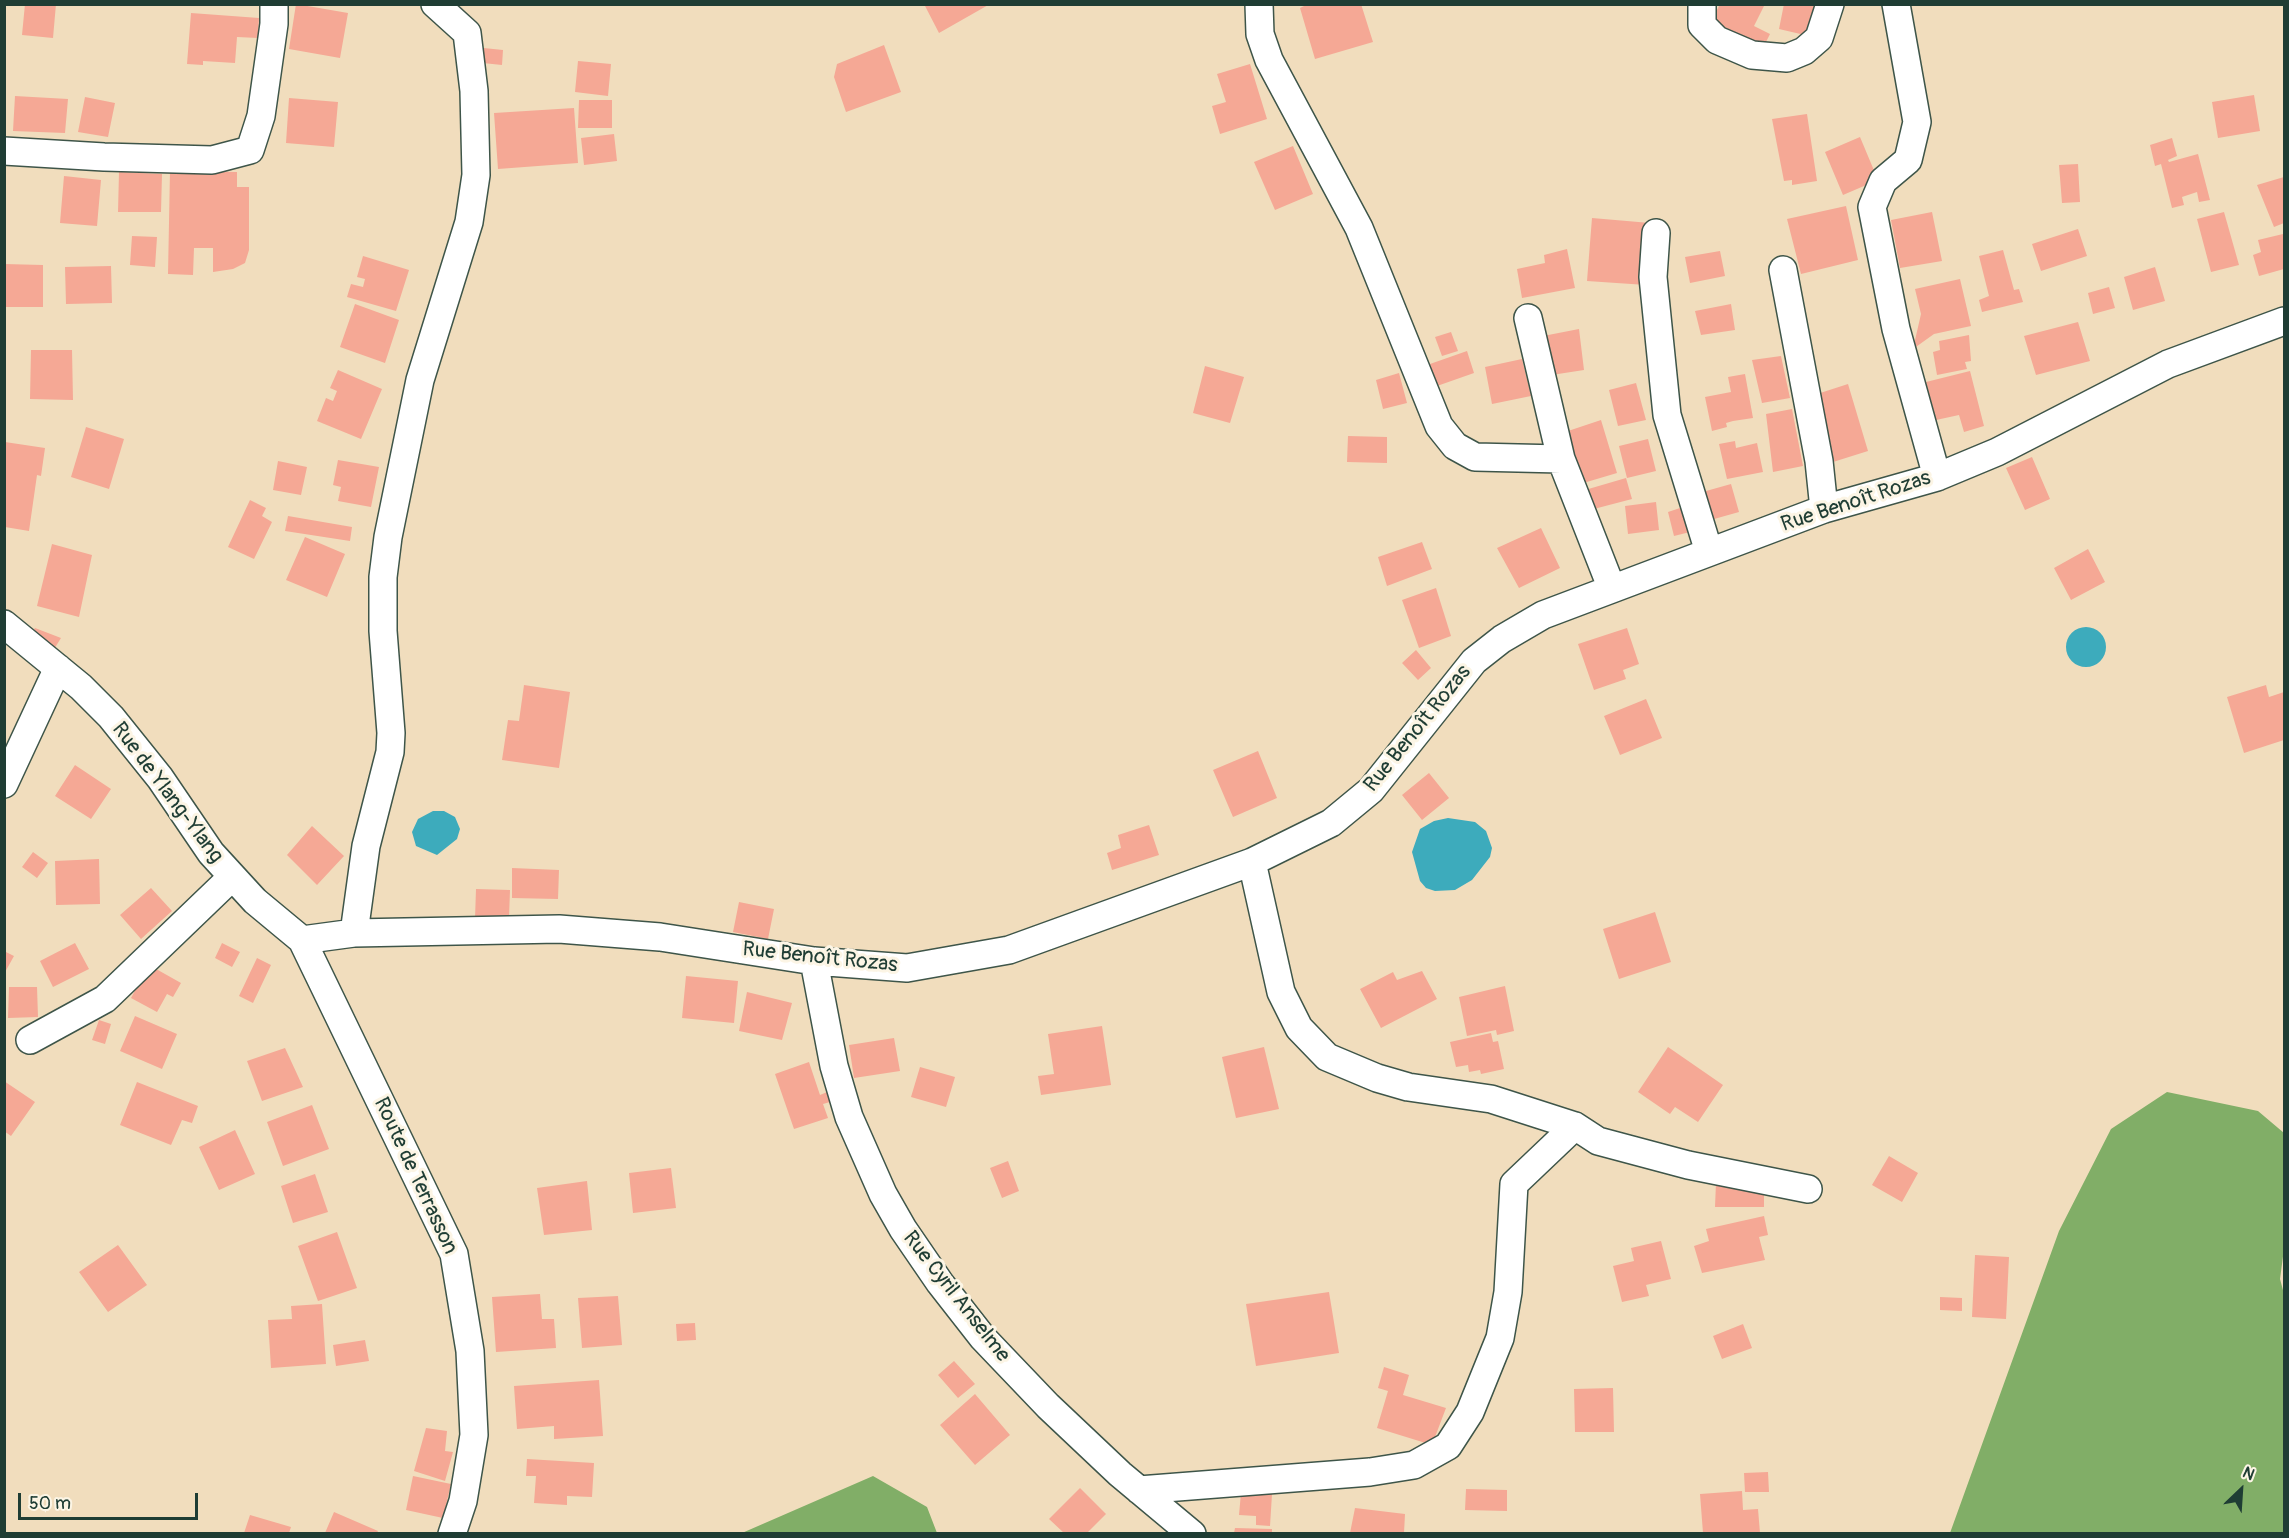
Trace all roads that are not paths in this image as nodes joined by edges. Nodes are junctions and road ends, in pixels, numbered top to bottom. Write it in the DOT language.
graph roads {
  1 [pos="274,4"];
  2 [pos="435,4"];
  3 [pos="1259,4"];
  4 [pos="1702,4"];
  5 [pos="1830,4"];
  6 [pos="1896,4"];
  7 [pos="4,151"];
  8 [pos="1656,233"];
  9 [pos="1783,270"];
  10 [pos="1528,318"];
  11 [pos="2284,321"];
  12 [pos="1561,459"];
  13 [pos="1937,477"];
  14 [pos="1824,509"];
  15 [pos="1709,552"];
  16 [pos="1611,589"];
  17 [pos="4,624"];
  18 [pos="58,669"];
  19 [pos="4,784"];
  20 [pos="1252,862"];
  21 [pos="232,878"];
  22 [pos="354,933"];
  23 [pos="302,940"];
  24 [pos="814,961"];
  25 [pos="30,1040"];
  26 [pos="1575,1126"];
  27 [pos="1808,1189"];
  28 [pos="1139,1490"];
  29 [pos="452,1533"];
  30 [pos="1192,1533"];
  1 -- 7 [label="street"];
  2 -- 22 [label="street"];
  3 -- 12 [label="street"];
  4 -- 5 [label="street"];
  6 -- 13 [label="street"];
  8 -- 15 [label="street"];
  9 -- 14 [label="street"];
  10 -- 12 [label="street"];
  11 -- 13 [label="street, Rue Benoît Rozas"];
  12 -- 16 [label="street"];
  13 -- 14 [label="street, Rue Benoît Rozas"];
  14 -- 15 [label="street, Rue Benoît Rozas"];
  15 -- 16 [label="street, Rue Benoît Rozas"];
  16 -- 20 [label="street, Rue Benoît Rozas"];
  17 -- 18 [label="street, Rue de Ylang-Ylang"];
  18 -- 19 [label="street"];
  18 -- 21 [label="street, Rue de Ylang-Ylang"];
  20 -- 24 [label="street, Rue Benoît Rozas"];
  20 -- 26 [label="street"];
  21 -- 23 [label="street, Rue de Ylang-Ylang"];
  21 -- 25 [label="street"];
  22 -- 23 [label="street, Rue Benoît Rozas"];
  22 -- 24 [label="street, Rue Benoît Rozas"];
  23 -- 29 [label="street, Route de Terrasson"];
  24 -- 28 [label="street, Rue Cyril Anselme"];
  26 -- 27 [label="street"];
  26 -- 28 [label="street"];
  28 -- 30 [label="street, Rue Cyril Anselme"];
}
